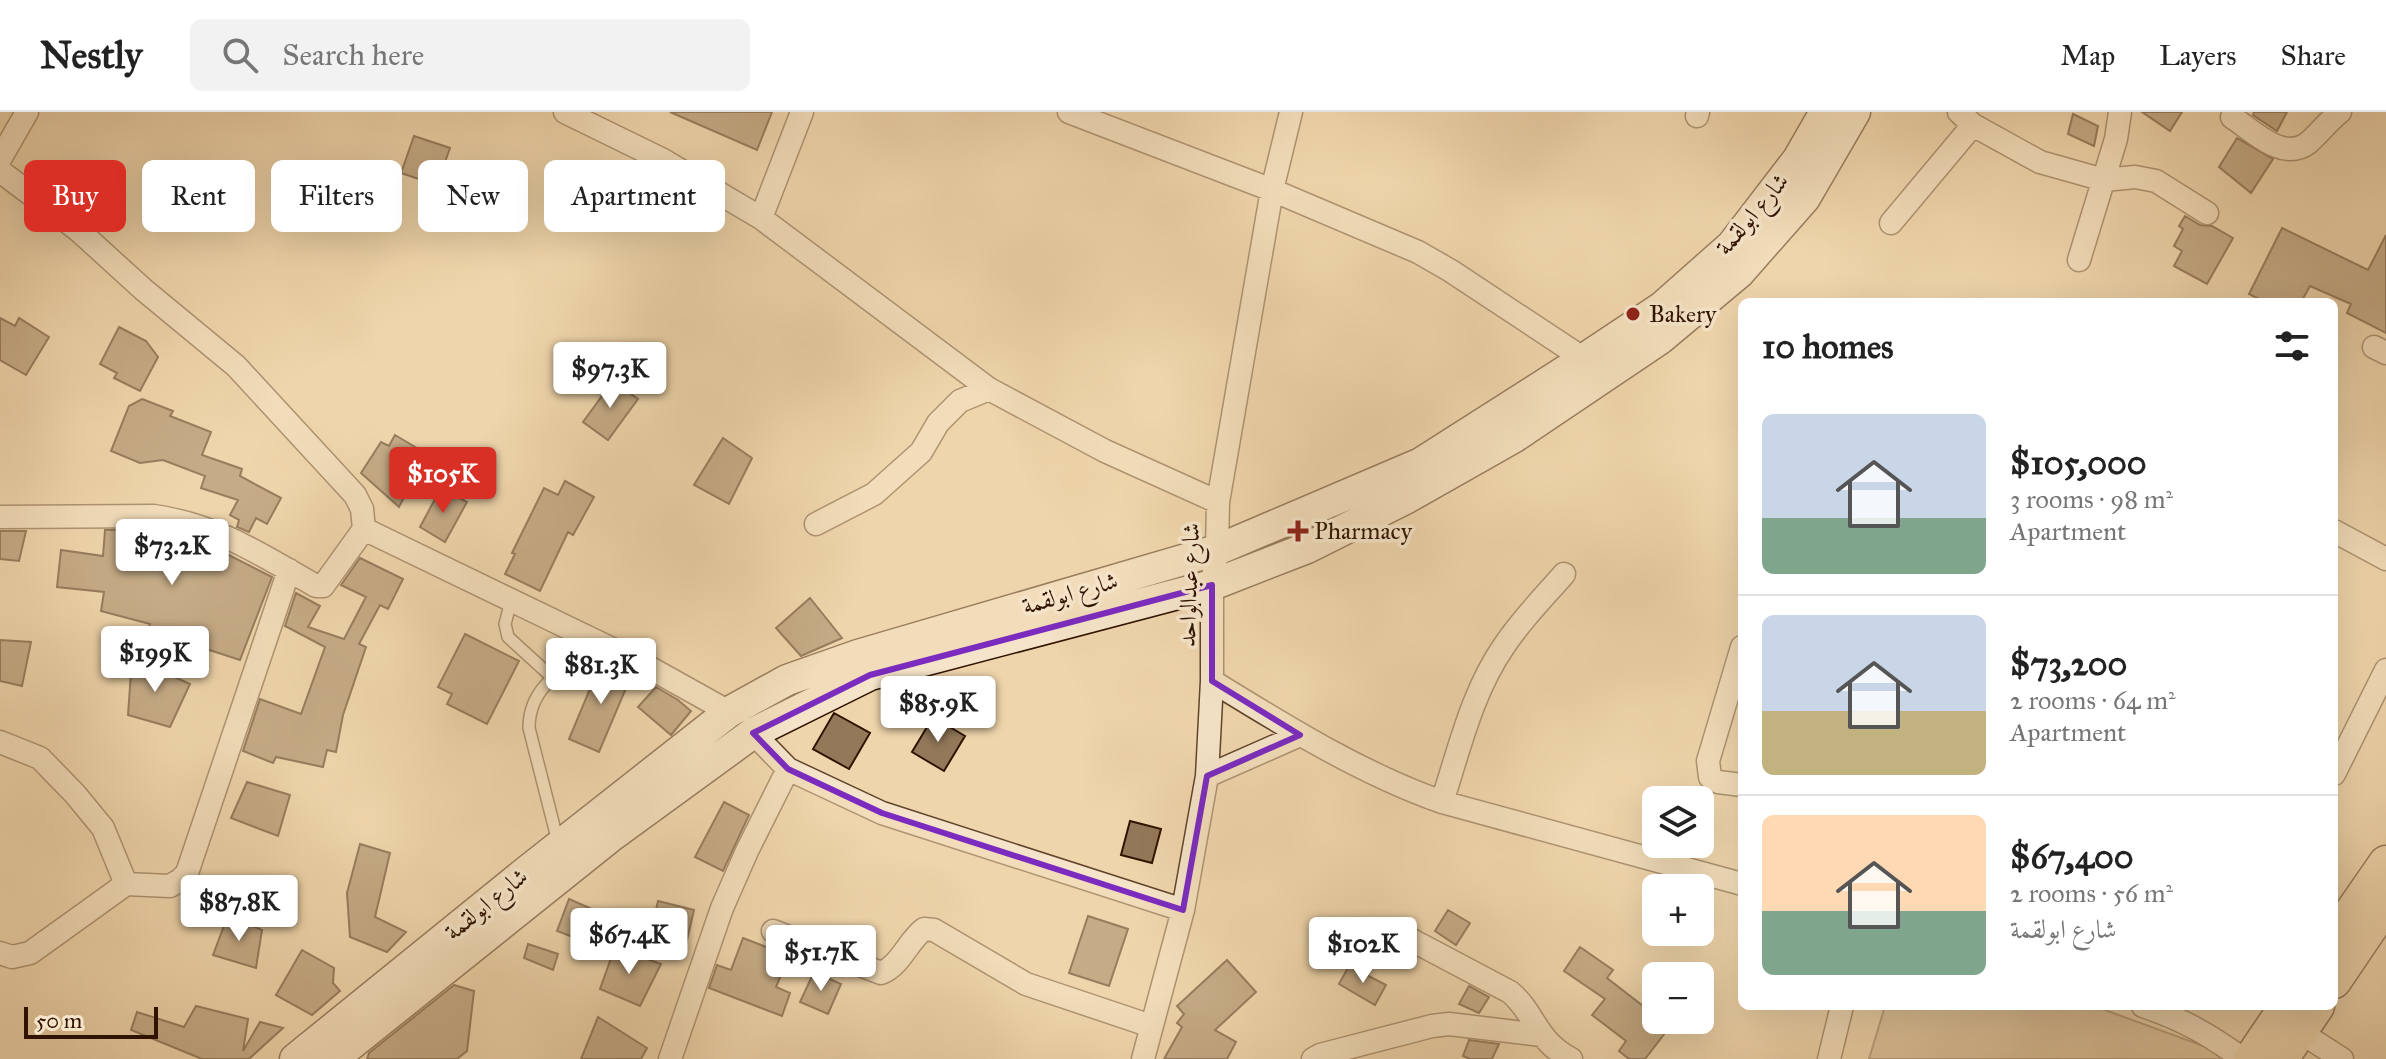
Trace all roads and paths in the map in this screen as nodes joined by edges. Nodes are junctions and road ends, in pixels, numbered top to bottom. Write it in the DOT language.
graph roads {
  1 [pos="27,112"];
  2 [pos="565,112"];
  3 [pos="802,112"];
  4 [pos="1291,112"];
  5 [pos="1825,112"];
  6 [pos="1855,112"];
  7 [pos="2120,112"];
  8 [pos="2340,112"];
  9 [pos="1076,113"];
  10 [pos="2232,117"];
  11 [pos="1966,118"];
  12 [pos="0,159"];
  13 [pos="0,171"];
  14 [pos="2104,180"];
  15 [pos="1272,190"];
  16 [pos="2207,213"];
  17 [pos="761,218"];
  18 [pos="1891,223"];
  19 [pos="2079,260"];
  20 [pos="1584,359"];
  21 [pos="989,389"];
  22 [pos="1218,502"];
  23 [pos="0,517"];
  24 [pos="816,524"];
  25 [pos="364,529"];
  26 [pos="2338,533"];
  27 [pos="1217,550"];
  28 [pos="2386,559"];
  29 [pos="289,570"];
  30 [pos="1564,574"];
  31 [pos="1212,585"];
  32 [pos="511,601"];
  33 [pos="602,644"];
  34 [pos="1738,660"];
  35 [pos="2386,670"];
  36 [pos="553,678"];
  37 [pos="1212,681"];
  38 [pos="729,712"];
  39 [pos="753,733"];
  40 [pos="1300,735"];
  41 [pos="2342,741"];
  42 [pos="0,742"];
  43 [pos="788,769"];
  44 [pos="1207,776"];
  45 [pos="1738,784"];
  46 [pos="1442,802"];
  47 [pos="559,846"];
  48 [pos="2386,863"];
  49 [pos="1738,883"];
  50 [pos="126,884"];
  51 [pos="2386,904"];
  52 [pos="1183,910"];
  53 [pos="773,931"];
  54 [pos="2338,932"];
  55 [pos="1406,937"];
  56 [pos="0,953"];
  57 [pos="2338,975"];
  58 [pos="1841,1010"];
  59 [pos="2155,1010"];
  60 [pos="2291,1020"];
  61 [pos="1151,1026"];
  62 [pos="1541,1035"];
  63 [pos="295,1059"];
  64 [pos="333,1059"];
  65 [pos="670,1059"];
  66 [pos="1143,1059"];
  67 [pos="1313,1059"];
  68 [pos="1571,1059"];
  69 [pos="1829,1059"];
  70 [pos="2243,1059"];
  71 [pos="2251,1059"];
  72 [pos="2342,1059"];
  1 -- 12 [label="street"];
  2 -- 17 [label="street"];
  3 -- 17 [label="street"];
  4 -- 15 [label="street, شارع عبدالواحد"];
  5 -- 20 [label="street, شارع ابولقمة"];
  6 -- 31 [label="street, شارع ابولقمة"];
  7 -- 14 [label="street"];
  8 -- 10 [label="street"];
  9 -- 15 [label="street"];
  11 -- 14 [label="street"];
  11 -- 18 [label="street"];
  13 -- 25 [label="street"];
  14 -- 16 [label="street"];
  14 -- 19 [label="street"];
  15 -- 20 [label="street"];
  15 -- 22 [label="street, شارع عبدالواحد"];
  17 -- 21 [label="street"];
  20 -- 27 [label="street, شارع ابولقمة"];
  21 -- 22 [label="street"];
  21 -- 24 [label="street"];
  22 -- 27 [label="street, شارع عبدالواحد"];
  23 -- 29 [label="street"];
  25 -- 29 [label="street"];
  25 -- 32 [label="street"];
  26 -- 28 [label="street"];
  27 -- 31 [label="street, شارع عبدالواحد"];
  27 -- 38 [label="street, شارع ابولقمة"];
  29 -- 50 [label="street"];
  30 -- 46 [label="street"];
  31 -- 37 [label="street, شارع عبدالواحد"];
  31 -- 39 [label="street, شارع ابولقمة"];
  32 -- 33 [label="street"];
  32 -- 36 [label="lane"];
  33 -- 36 [label="lane"];
  33 -- 38 [label="street"];
  34 -- 45 [label="street"];
  35 -- 41 [label="street"];
  36 -- 47 [label="lane"];
  37 -- 40 [label="street"];
  37 -- 44 [label="street, شارع عبدالواحد"];
  38 -- 47 [label="street, شارع ابولقمة"];
  39 -- 43 [label="street"];
  39 -- 64 [label="street, شارع ابولقمة"];
  40 -- 44 [label="street"];
  40 -- 46 [label="street"];
  42 -- 50 [label="street"];
  43 -- 52 [label="street"];
  43 -- 65 [label="street"];
  44 -- 52 [label="street, شارع عبدالواحد"];
  46 -- 49 [label="street"];
  47 -- 63 [label="street, شارع ابولقمة"];
  48 -- 54 [label="main road"];
  50 -- 56 [label="street"];
  51 -- 57 [label="main road"];
  52 -- 61 [label="street, شارع عبدالواحد"];
  53 -- 61 [label="street"];
  55 -- 62 [label="street"];
  58 -- 69 [label="street"];
  59 -- 70 [label="street"];
  60 -- 71 [label="main road"];
  60 -- 72 [label="street"];
  61 -- 66 [label="street, شارع عبدالواحد"];
  62 -- 67 [label="street"];
  62 -- 68 [label="street"];
}
